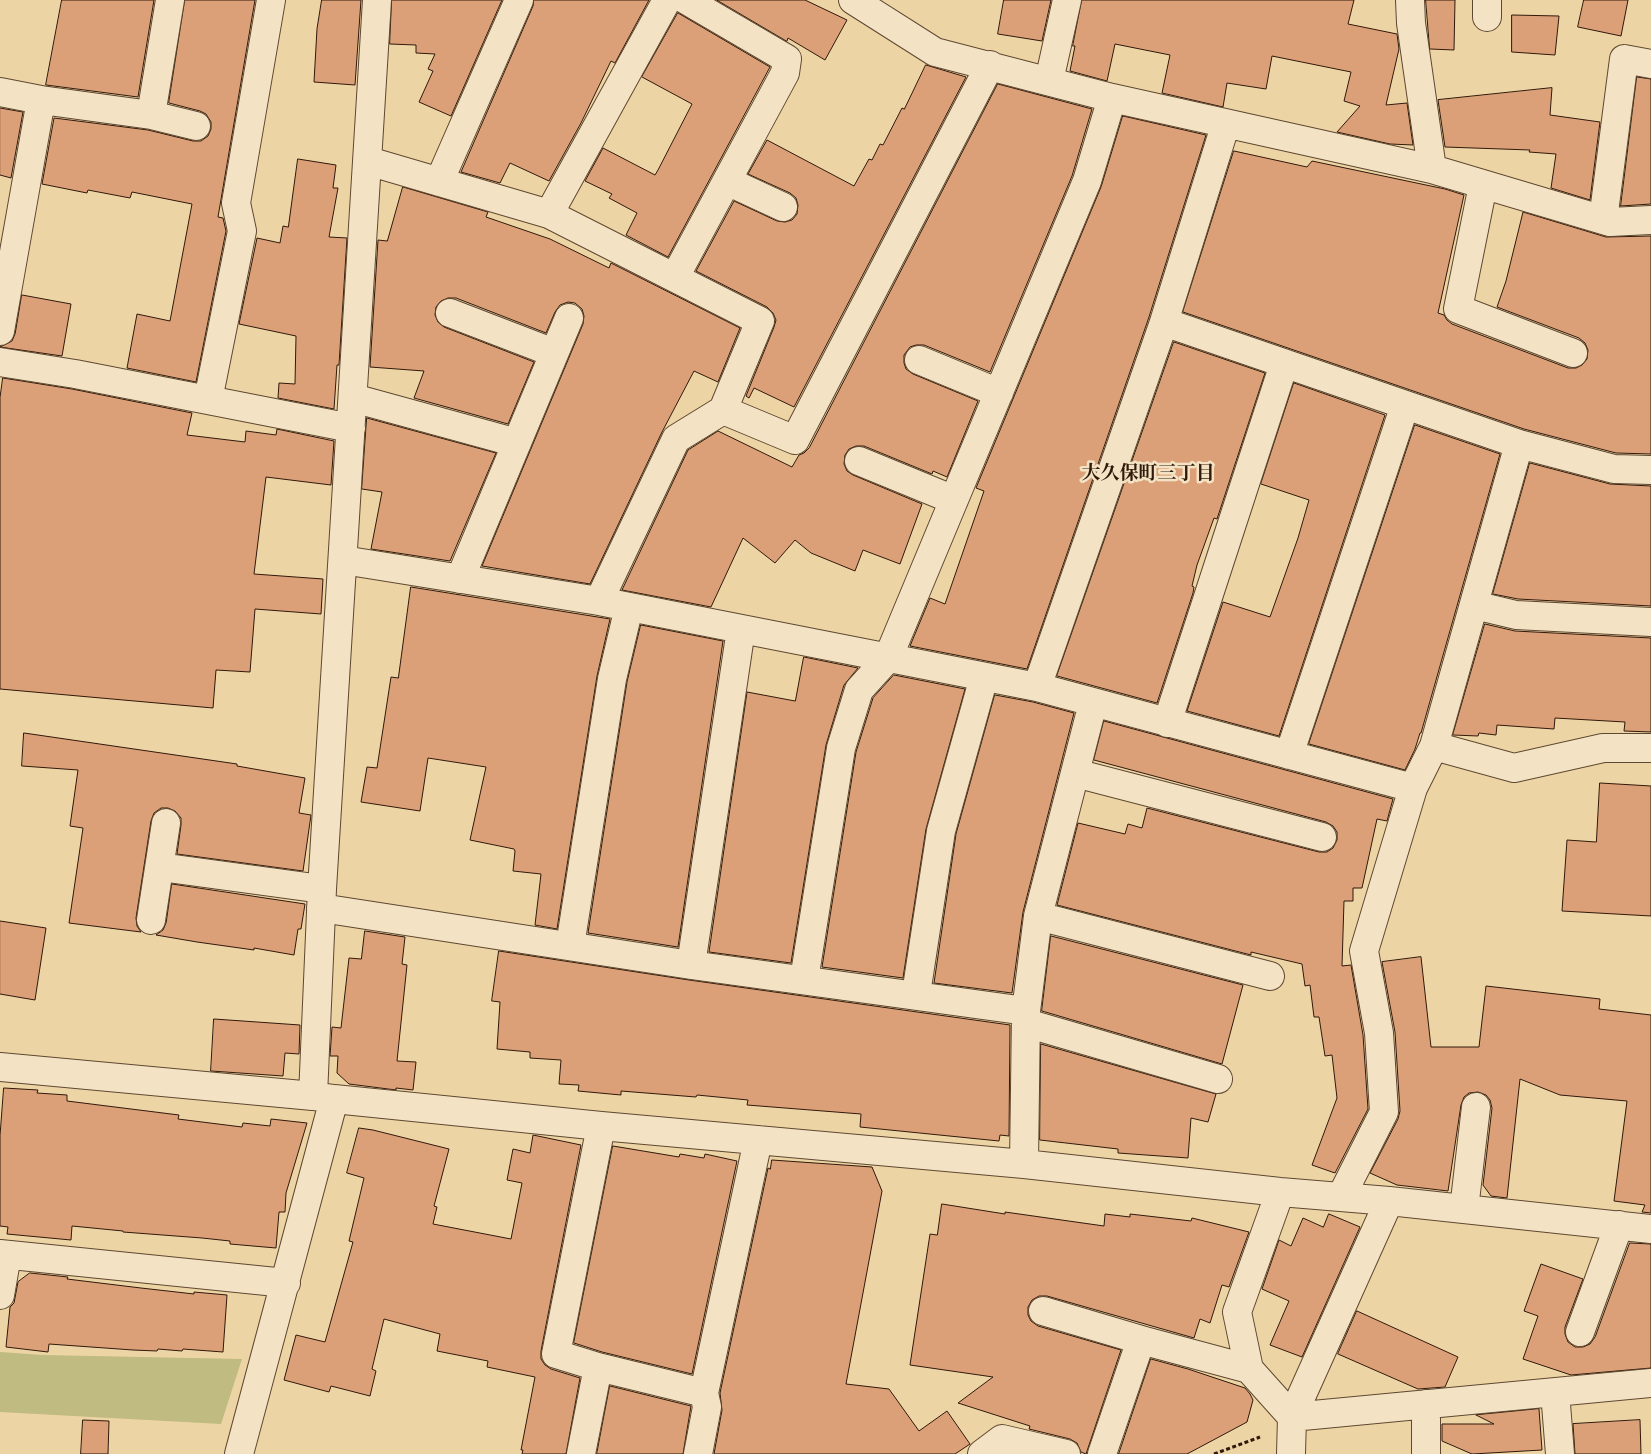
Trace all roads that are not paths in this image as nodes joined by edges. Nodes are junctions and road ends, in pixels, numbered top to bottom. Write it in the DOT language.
graph roads {
  1 [pos="170,0"];
  2 [pos="271,0"];
  3 [pos="377,0"];
  4 [pos="519,0"];
  5 [pos="667,0"];
  6 [pos="686,0"];
  7 [pos="853,0"];
  8 [pos="1067,0"];
  9 [pos="1410,0"];
  10 [pos="1651,64"];
  11 [pos="990,65"];
  12 [pos="1049,81"];
  13 [pos="0,92"];
  14 [pos="1112,98"];
  15 [pos="41,100"];
  16 [pos="151,116"];
  17 [pos="1226,123"];
  18 [pos="196,126"];
  19 [pos="368,162"];
  20 [pos="1432,168"];
  21 [pos="727,181"];
  22 [pos="439,182"];
  23 [pos="1483,185"];
  24 [pos="783,207"];
  25 [pos="549,214"];
  26 [pos="1603,220"];
  27 [pos="1651,220"];
  28 [pos="9,226"];
  29 [pos="676,277"];
  30 [pos="450,313"];
  31 [pos="569,318"];
  32 [pos="1164,322"];
  33 [pos="0,332"];
  34 [pos="554,353"];
  35 [pos="1573,353"];
  36 [pos="919,360"];
  37 [pos="0,362"];
  38 [pos="1284,364"];
  39 [pos="999,393"];
  40 [pos="353,398"];
  41 [pos="208,400"];
  42 [pos="1405,405"];
  43 [pos="723,410"];
  44 [pos="351,428"];
  45 [pos="517,443"];
  46 [pos="1519,444"];
  47 [pos="859,461"];
  48 [pos="1651,470"];
  49 [pos="954,500"];
  50 [pos="343,560"];
  51 [pos="460,579"];
  52 [pos="599,601"];
  53 [pos="1474,606"];
  54 [pos="629,607"];
  55 [pos="1651,622"];
  56 [pos="741,629"];
  57 [pos="888,658"];
  58 [pos="984,677"];
  59 [pos="1037,687"];
  60 [pos="1093,703"];
  61 [pos="1167,723"];
  62 [pos="1434,746"];
  63 [pos="1651,748"];
  64 [pos="1289,755"];
  65 [pos="1075,773"];
  66 [pos="1413,788"];
  67 [pos="166,823"];
  68 [pos="1322,837"];
  69 [pos="160,868"];
  70 [pos="321,899"];
  71 [pos="1038,916"];
  72 [pos="151,920"];
  73 [pos="570,946"];
  74 [pos="691,965"];
  75 [pos="1270,976"];
  76 [pos="804,980"];
  77 [pos="916,994"];
  78 [pos="1026,1017"];
  79 [pos="0,1067"];
  80 [pos="1218,1079"];
  81 [pos="323,1098"];
  82 [pos="1476,1107"];
  83 [pos="601,1126"];
  84 [pos="758,1140"];
  85 [pos="1024,1164"];
  86 [pos="1280,1192"];
  87 [pos="1341,1197"];
  88 [pos="1388,1201"];
  89 [pos="1464,1209"];
  90 [pos="1619,1225"];
  91 [pos="1651,1229"];
  92 [pos="4,1255"];
  93 [pos="286,1283"];
  94 [pos="0,1295"];
  95 [pos="1043,1311"];
  96 [pos="1580,1332"];
  97 [pos="1140,1340"];
  98 [pos="598,1367"];
  99 [pos="1249,1369"];
  100 [pos="1651,1383"];
  101 [pos="1555,1392"];
  102 [pos="704,1393"];
  103 [pos="1426,1404"];
  104 [pos="1292,1417"];
  105 [pos="238,1454"];
  106 [pos="581,1454"];
  107 [pos="698,1454"];
  108 [pos="982,1454"];
  109 [pos="1066,1454"];
  110 [pos="1102,1454"];
  111 [pos="1291,1454"];
  112 [pos="1426,1454"];
  113 [pos="1560,1454"];
  1 -- 16 [label="street"];
  2 -- 41 [label="street"];
  3 -- 19 [label="street"];
  4 -- 22 [label="street"];
  5 -- 25 [label="street"];
  6 -- 21 [label="street"];
  7 -- 11 [label="street"];
  8 -- 12 [label="street"];
  9 -- 20 [label="street"];
  10 -- 26 [label="street"];
  11 -- 12 [label="street"];
  11 -- 43 [label="street"];
  12 -- 14 [label="street"];
  13 -- 15 [label="street"];
  14 -- 17 [label="street"];
  14 -- 39 [label="street"];
  15 -- 16 [label="street"];
  15 -- 28 [label="street"];
  16 -- 18 [label="street"];
  17 -- 20 [label="street"];
  17 -- 32 [label="street"];
  19 -- 22 [label="street"];
  19 -- 40 [label="street"];
  20 -- 23 [label="street"];
  21 -- 24 [label="street"];
  21 -- 29 [label="street"];
  22 -- 25 [label="street"];
  23 -- 26 [label="street"];
  23 -- 35 [label="street"];
  25 -- 29 [label="street"];
  26 -- 27 [label="street"];
  28 -- 33 [label="street"];
  29 -- 43 [label="street"];
  30 -- 34 [label="street"];
  31 -- 34 [label="street"];
  32 -- 38 [label="street"];
  32 -- 59 [label="street"];
  34 -- 45 [label="street"];
  36 -- 39 [label="street"];
  37 -- 41 [label="street"];
  38 -- 42 [label="street"];
  38 -- 61 [label="street"];
  39 -- 49 [label="street"];
  40 -- 44 [label="street"];
  40 -- 45 [label="street"];
  41 -- 44 [label="street"];
  42 -- 46 [label="street"];
  42 -- 64 [label="street"];
  43 -- 52 [label="street"];
  44 -- 50 [label="street"];
  45 -- 51 [label="street"];
  46 -- 48 [label="street"];
  46 -- 53 [label="street"];
  47 -- 49 [label="street"];
  49 -- 57 [label="street"];
  50 -- 51 [label="street"];
  50 -- 70 [label="street"];
  51 -- 52 [label="street"];
  52 -- 54 [label="street"];
  53 -- 55 [label="street"];
  53 -- 62 [label="street"];
  54 -- 56 [label="street"];
  54 -- 73 [label="street"];
  56 -- 57 [label="street"];
  56 -- 74 [label="street"];
  57 -- 58 [label="street"];
  57 -- 76 [label="street"];
  58 -- 59 [label="street"];
  58 -- 77 [label="street"];
  59 -- 60 [label="street"];
  60 -- 61 [label="street"];
  60 -- 65 [label="street"];
  61 -- 64 [label="street"];
  62 -- 63 [label="street"];
  62 -- 66 [label="street"];
  64 -- 66 [label="street"];
  65 -- 68 [label="street"];
  65 -- 71 [label="street"];
  66 -- 87 [label="street"];
  67 -- 69 [label="street"];
  69 -- 70 [label="street"];
  69 -- 72 [label="street"];
  70 -- 73 [label="street"];
  70 -- 81 [label="street"];
  71 -- 75 [label="street"];
  71 -- 78 [label="street"];
  73 -- 74 [label="street"];
  74 -- 76 [label="street"];
  76 -- 77 [label="street"];
  77 -- 78 [label="street"];
  78 -- 80 [label="street"];
  78 -- 85 [label="street"];
  79 -- 81 [label="street"];
  81 -- 83 [label="street"];
  81 -- 93 [label="street"];
  82 -- 89 [label="street"];
  83 -- 84 [label="street"];
  83 -- 98 [label="street"];
  84 -- 85 [label="street"];
  84 -- 102 [label="street"];
  85 -- 86 [label="street"];
  86 -- 87 [label="street"];
  86 -- 99 [label="street"];
  87 -- 88 [label="street"];
  88 -- 89 [label="street"];
  88 -- 104 [label="street"];
  89 -- 90 [label="street"];
  90 -- 91 [label="street"];
  90 -- 96 [label="street"];
  92 -- 93 [label="street"];
  92 -- 94 [label="street"];
  93 -- 105 [label="street"];
  95 -- 97 [label="street"];
  97 -- 99 [label="street"];
  97 -- 110 [label="street"];
  98 -- 102 [label="street"];
  98 -- 106 [label="street"];
  99 -- 104 [label="street"];
  100 -- 101 [label="street"];
  101 -- 103 [label="street"];
  101 -- 113 [label="street"];
  102 -- 107 [label="street"];
  103 -- 104 [label="street"];
  103 -- 112 [label="street"];
  104 -- 111 [label="street"];
  108 -- 109 [label="street"];
}
